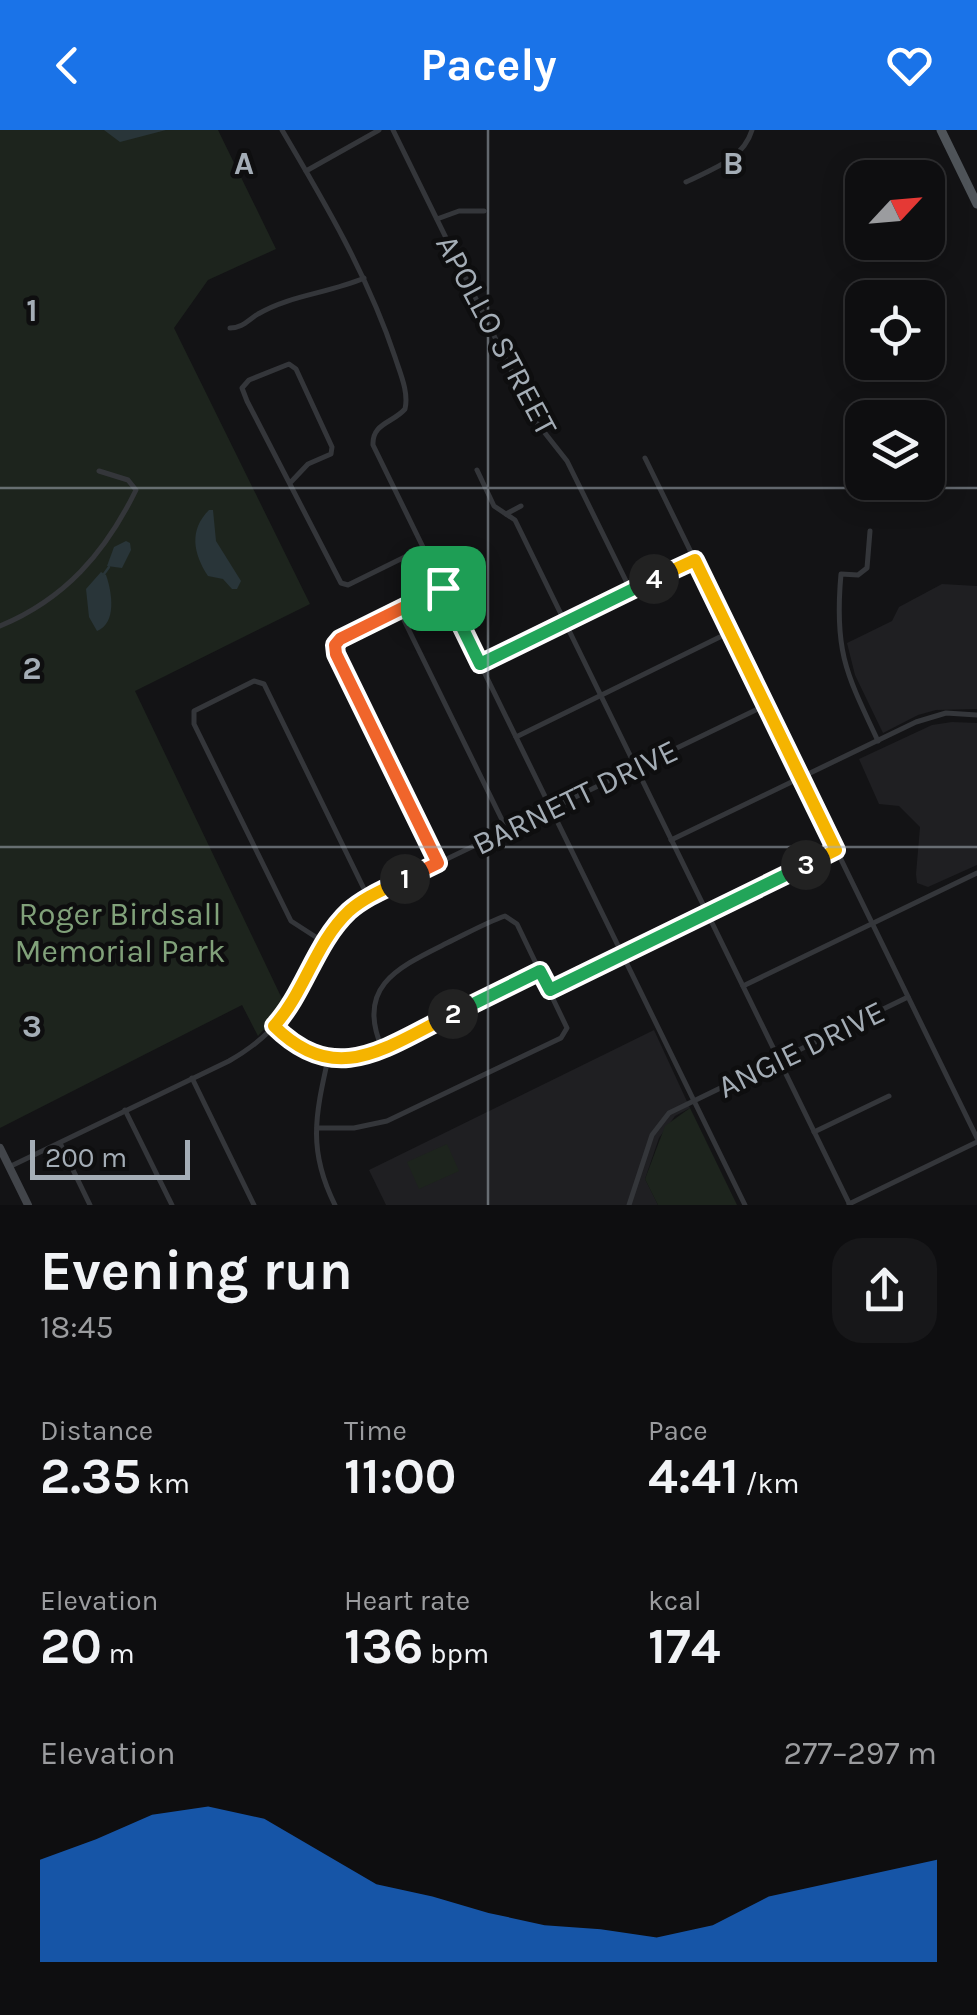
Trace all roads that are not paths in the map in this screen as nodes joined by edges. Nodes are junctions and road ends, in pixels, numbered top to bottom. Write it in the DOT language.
graph roads {
  1 [pos="282,130"];
  2 [pos="379,130"];
  3 [pos="393,130"];
  4 [pos="752,130"];
  5 [pos="941,130"];
  6 [pos="306,171"];
  7 [pos="686,182"];
  8 [pos="977,204"];
  9 [pos="484,211"];
  10 [pos="437,219"];
  11 [pos="364,278"];
  12 [pos="230,328"];
  13 [pos="645,458"];
  14 [pos="99,470"];
  15 [pos="477,470"];
  16 [pos="290,483"];
  17 [pos="520,506"];
  18 [pos="506,514"];
  19 [pos="870,531"];
  20 [pos="423,548"];
  21 [pos="695,560"];
  22 [pos="443,588"];
  23 [pos="631,591"];
  24 [pos="398,610"];
  25 [pos="565,623"];
  26 [pos="0,626"];
  27 [pos="730,632"];
  28 [pos="480,664"];
  29 [pos="601,696"];
  30 [pos="766,705"];
  31 [pos="977,714"];
  32 [pos="516,737"];
  33 [pos="878,741"];
  34 [pos="636,768"];
  35 [pos="802,778"];
  36 [pos="551,808"];
  37 [pos="506,830"];
  38 [pos="672,840"];
  39 [pos="836,850"];
  40 [pos="438,863"];
  41 [pos="977,873"];
  42 [pos="368,897"];
  43 [pos="707,913"];
  44 [pos="872,924"];
  45 [pos="325,943"];
  46 [pos="622,954"];
  47 [pos="540,971"];
  48 [pos="743,986"];
  49 [pos="550,990"];
  50 [pos="908,997"];
  51 [pos="274,1026"];
  52 [pos="382,1048"];
  53 [pos="328,1059"];
  54 [pos="778,1060"];
  55 [pos="192,1078"];
  56 [pos="889,1096"];
  57 [pos="693,1100"];
  58 [pos="126,1110"];
  59 [pos="317,1128"];
  60 [pos="814,1132"];
  61 [pos="977,1140"];
  62 [pos="60,1143"];
  63 [pos="0,1148"];
  64 [pos="10,1167"];
  65 [pos="28,1205"];
  66 [pos="90,1205"];
  67 [pos="172,1205"];
  68 [pos="254,1205"];
  69 [pos="335,1205"];
  70 [pos="629,1205"];
  71 [pos="744,1205"];
  72 [pos="848,1205"];
  1 -- 6 [label="street"];
  2 -- 6 [label="street"];
  3 -- 10 [label="street, APOLLO STREET"];
  4 -- 7 [label="street"];
  5 -- 8 [label="main road"];
  6 -- 11 [label="street"];
  9 -- 10 [label="street"];
  10 -- 23 [label="street, APOLLO STREET"];
  11 -- 12 [label="street"];
  11 -- 20 [label="street"];
  13 -- 21 [label="street"];
  14 -- 26 [label="street"];
  15 -- 18 [label="street"];
  16 -- 16 [label="street"];
  16 -- 20 [label="street"];
  17 -- 18 [label="street"];
  18 -- 25 [label="street"];
  19 -- 33 [label="street"];
  20 -- 22 [label="street"];
  21 -- 23 [label="street"];
  21 -- 27 [label="street"];
  22 -- 24 [label="street"];
  22 -- 28 [label="street"];
  23 -- 25 [label="street"];
  24 -- 37 [label="street"];
  24 -- 40 [label="street"];
  25 -- 28 [label="street"];
  25 -- 29 [label="street"];
  27 -- 29 [label="street"];
  27 -- 30 [label="street"];
  28 -- 32 [label="street"];
  29 -- 32 [label="street"];
  29 -- 34 [label="street"];
  30 -- 34 [label="street, BARNETT DRIVE"];
  30 -- 35 [label="street"];
  31 -- 33 [label="street"];
  32 -- 36 [label="street"];
  33 -- 35 [label="street"];
  34 -- 36 [label="street, BARNETT DRIVE"];
  34 -- 38 [label="street"];
  35 -- 38 [label="street"];
  35 -- 39 [label="street"];
  36 -- 37 [label="street, BARNETT DRIVE"];
  36 -- 46 [label="street"];
  37 -- 40 [label="street, BARNETT DRIVE"];
  38 -- 43 [label="street"];
  39 -- 43 [label="street"];
  39 -- 44 [label="street"];
  40 -- 42 [label="street, BARNETT DRIVE"];
  41 -- 44 [label="street"];
  42 -- 45 [label="street, BARNETT DRIVE"];
  42 -- 45 [label="street"];
  43 -- 46 [label="street"];
  43 -- 48 [label="street"];
  44 -- 48 [label="street"];
  44 -- 50 [label="street"];
  45 -- 51 [label="street, BARNETT DRIVE"];
  46 -- 49 [label="street"];
  46 -- 57 [label="street"];
  47 -- 49 [label="street"];
  47 -- 52 [label="street"];
  47 -- 52 [label="street"];
  48 -- 54 [label="street"];
  49 -- 59 [label="street"];
  50 -- 54 [label="street, ANGIE DRIVE"];
  50 -- 61 [label="street"];
  51 -- 53 [label="street"];
  51 -- 55 [label="street, BARNETT DRIVE"];
  52 -- 53 [label="street"];
  53 -- 59 [label="street"];
  54 -- 57 [label="street, ANGIE DRIVE"];
  54 -- 60 [label="street"];
  55 -- 58 [label="street, BARNETT DRIVE"];
  55 -- 68 [label="street"];
  56 -- 60 [label="street"];
  57 -- 70 [label="street, ANGIE DRIVE"];
  57 -- 71 [label="street"];
  58 -- 62 [label="street, BARNETT DRIVE"];
  58 -- 67 [label="street"];
  59 -- 69 [label="street"];
  60 -- 72 [label="street"];
  61 -- 72 [label="street"];
  62 -- 64 [label="street, BARNETT DRIVE"];
  62 -- 66 [label="street"];
  63 -- 64 [label="main road"];
  64 -- 65 [label="main road"];
}
